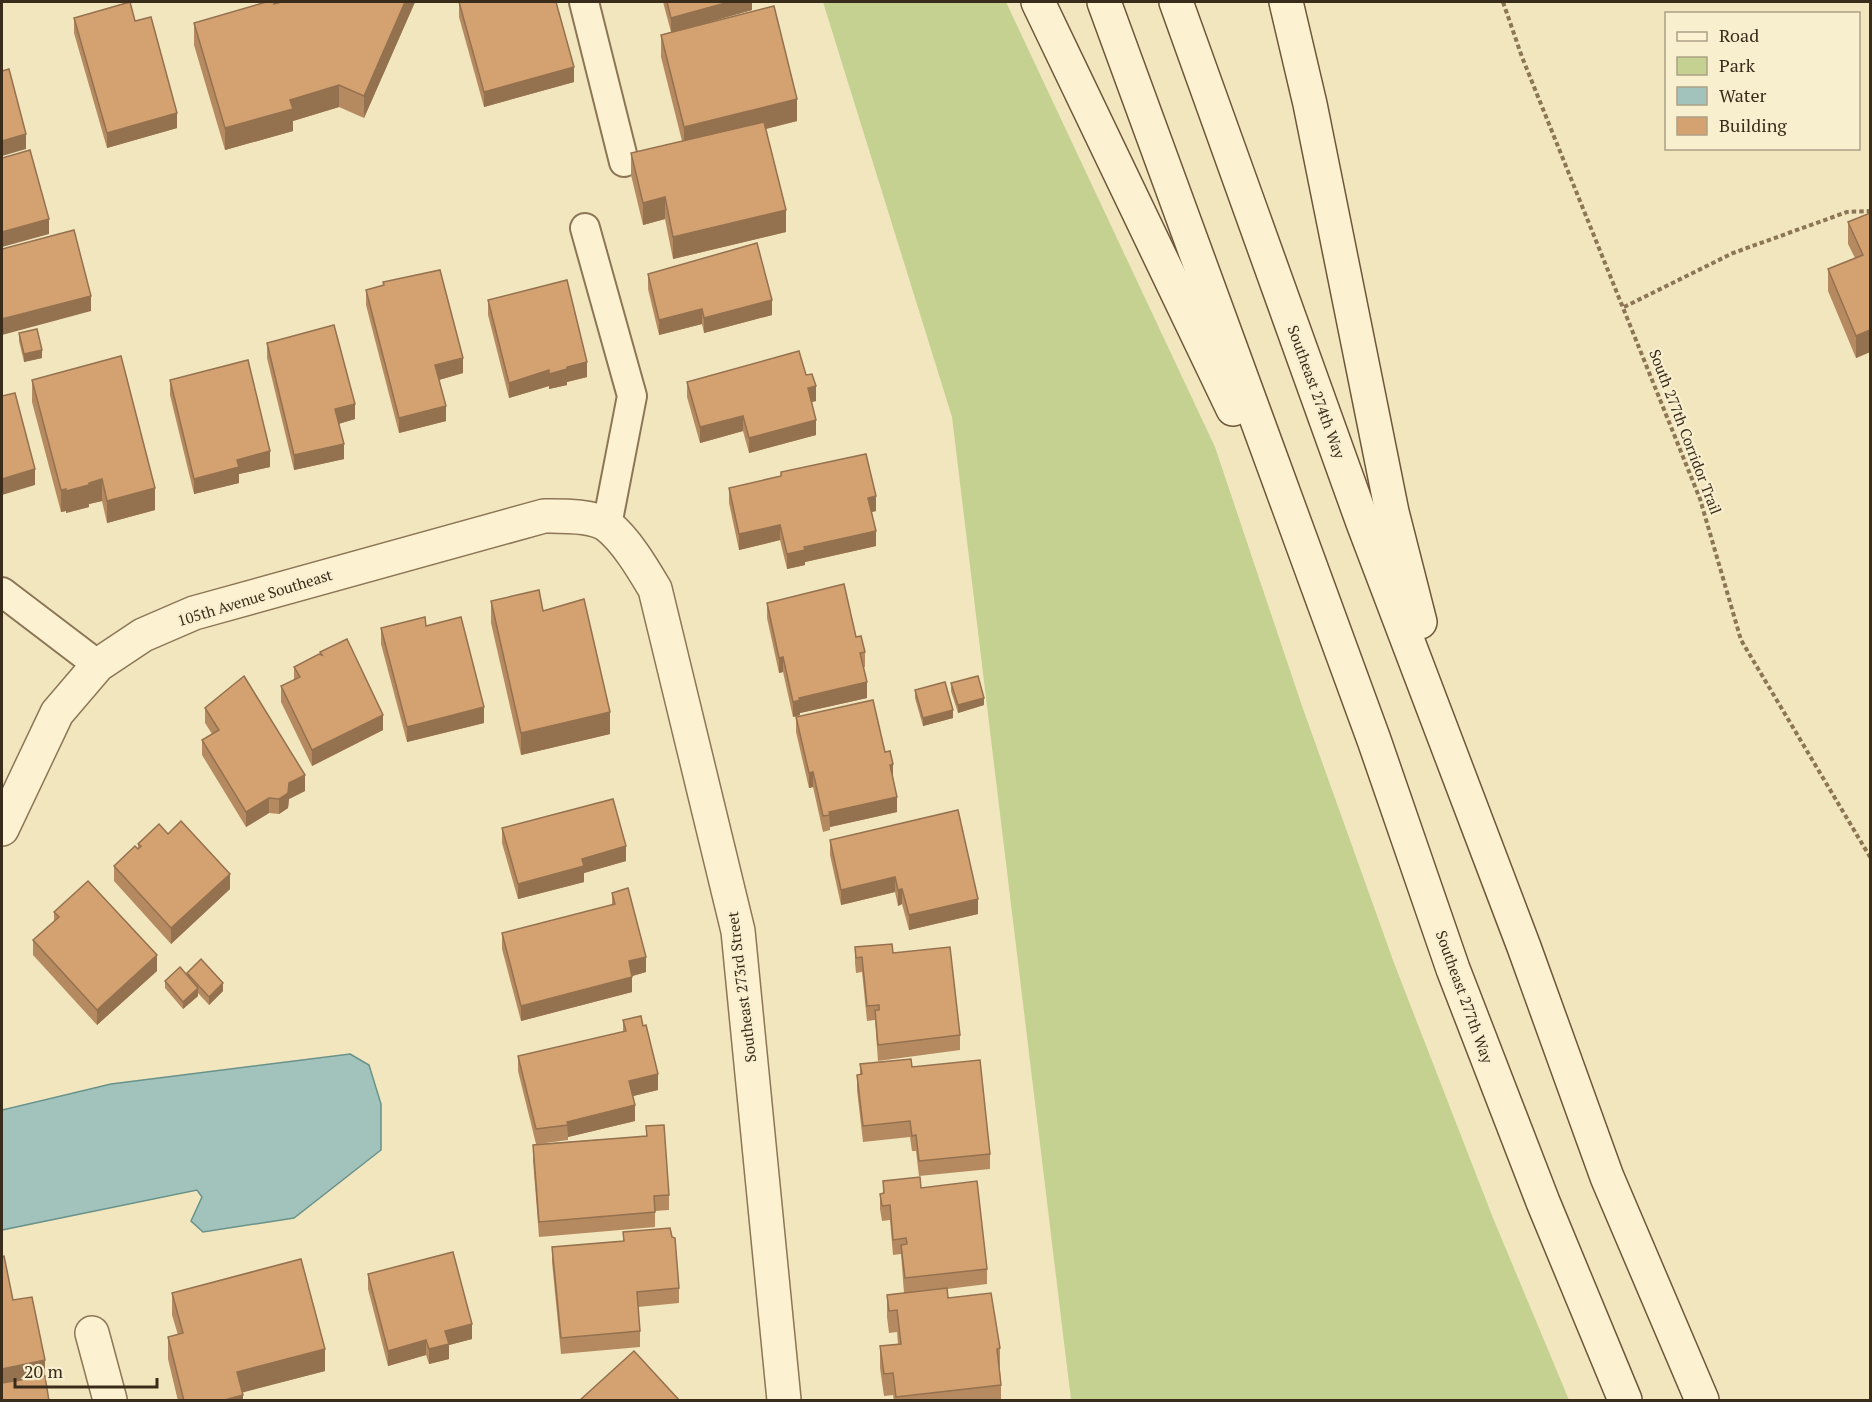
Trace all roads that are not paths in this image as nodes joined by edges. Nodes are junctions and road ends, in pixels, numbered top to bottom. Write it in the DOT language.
graph roads {
  1 [pos="584,2"];
  2 [pos="1038,2"];
  3 [pos="1104,2"];
  4 [pos="1176,2"];
  5 [pos="1286,2"];
  6 [pos="624,162"];
  7 [pos="585,228"];
  8 [pos="607,525"];
  9 [pos="1319,587"];
  10 [pos="2,592"];
  11 [pos="98,665"];
  12 [pos="1460,781"];
  13 [pos="2,829"];
  14 [pos="92,1333"];
  15 [pos="110,1401"];
  16 [pos="784,1401"];
  17 [pos="1625,1401"];
  18 [pos="1702,1401"];
  1 -- 6 [label="lane"];
  2 -- 9 [label="main road"];
  3 -- 9 [label="main road"];
  4 -- 12 [label="main road, Southeast 274th Way"];
  5 -- 12 [label="main road"];
  7 -- 8 [label="lane"];
  8 -- 11 [label="main road, 105th Avenue Southeast"];
  8 -- 16 [label="main road, Southeast 273rd Street"];
  9 -- 17 [label="main road, Southeast 277th Way"];
  10 -- 11 [label="lane"];
  11 -- 13 [label="main road, 105th Avenue Southeast"];
  12 -- 18 [label="main road"];
  14 -- 15 [label="main road"];
}
